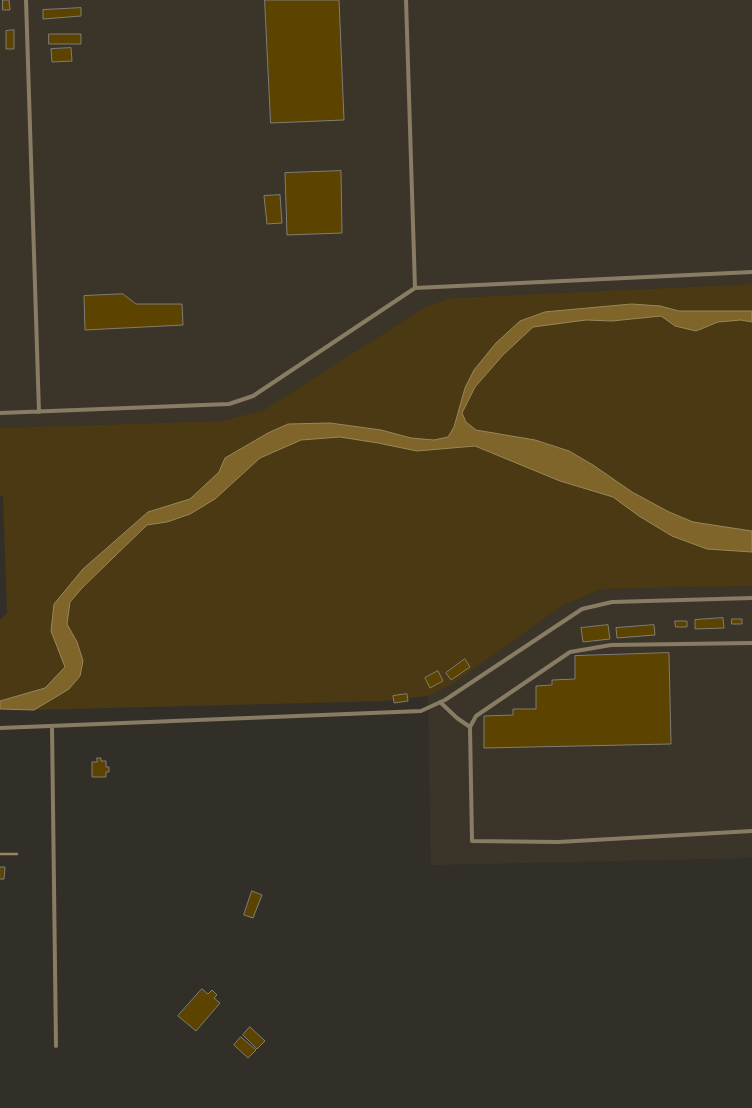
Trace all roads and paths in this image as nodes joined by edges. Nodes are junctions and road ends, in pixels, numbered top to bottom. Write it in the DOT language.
graph roads {
  1 [pos="26,0"];
  2 [pos="406,0"];
  3 [pos="752,272"];
  4 [pos="415,288"];
  5 [pos="39,412"];
  6 [pos="0,414"];
  7 [pos="752,598"];
  8 [pos="752,643"];
  9 [pos="440,702"];
  10 [pos="52,726"];
  11 [pos="470,727"];
  12 [pos="0,728"];
  13 [pos="752,831"];
  14 [pos="56,1046"];
  1 -- 5 [label="lane"];
  2 -- 4 [label="lane"];
  3 -- 4 [label="lane"];
  4 -- 5 [label="lane"];
  5 -- 6 [label="lane"];
  7 -- 9 [label="lane"];
  8 -- 11 [label="lane"];
  9 -- 10 [label="lane"];
  9 -- 11 [label="lane"];
  10 -- 12 [label="lane"];
  10 -- 14 [label="lane"];
  11 -- 13 [label="lane"];
}
